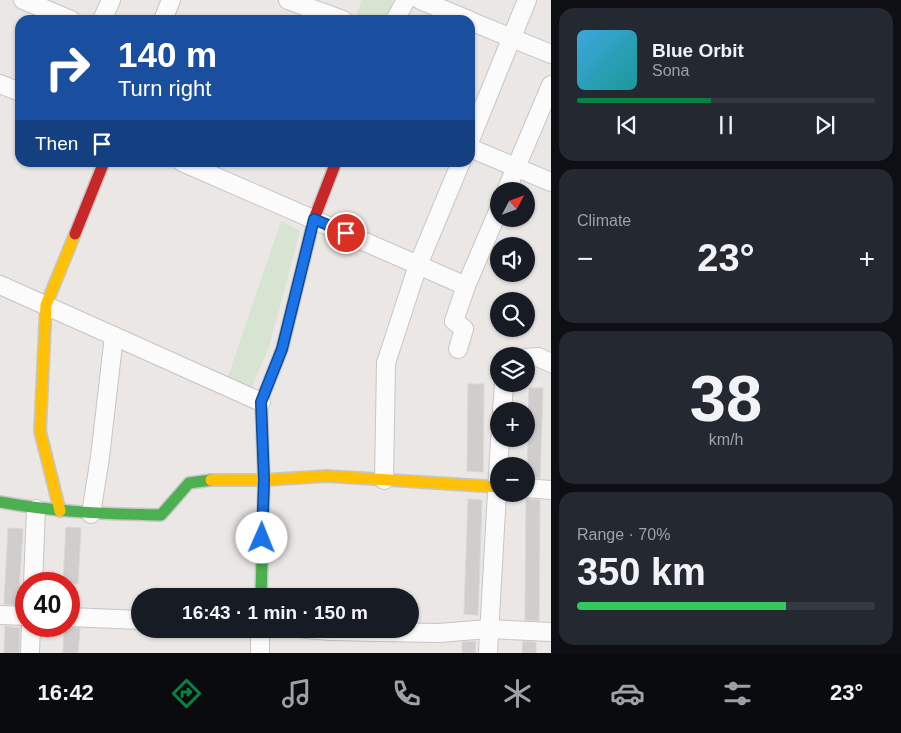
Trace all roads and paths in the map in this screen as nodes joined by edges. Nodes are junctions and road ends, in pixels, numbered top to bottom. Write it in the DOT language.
graph roads {
  1 [pos="23,0"];
  2 [pos="110,0"];
  3 [pos="171,0"];
  4 [pos="288,0"];
  5 [pos="406,0"];
  6 [pos="420,0"];
  7 [pos="527,0"];
  8 [pos="60,15"];
  9 [pos="104,15"];
  10 [pos="165,15"];
  11 [pos="329,15"];
  12 [pos="398,15"];
  13 [pos="457,15"];
  14 [pos="475,22"];
  15 [pos="510,37"];
  16 [pos="551,54"];
  17 [pos="0,84"];
  18 [pos="551,85"];
  19 [pos="15,90"];
  20 [pos="475,127"];
  21 [pos="475,150"];
  22 [pos="102,167"];
  23 [pos="194,167"];
  24 [pos="334,167"];
  25 [pos="459,167"];
  26 [pos="516,168"];
  27 [pos="510,182"];
  28 [pos="551,182"];
  29 [pos="314,219"];
  30 [pos="491,228"];
  31 [pos="418,265"];
  32 [pos="0,285"];
  33 [pos="466,286"];
  34 [pos="46,305"];
  35 [pos="114,336"];
  36 [pos="458,349"];
  37 [pos="535,357"];
  38 [pos="551,363"];
  39 [pos="261,402"];
  40 [pos="264,480"];
  41 [pos="384,480"];
  42 [pos="490,487"];
  43 [pos="535,489"];
  44 [pos="551,490"];
  45 [pos="0,502"];
  46 [pos="497,502"];
  47 [pos="36,509"];
  48 [pos="60,511"];
  49 [pos="91,514"];
  50 [pos="33,572"];
  51 [pos="261,588"];
  52 [pos="0,615"];
  53 [pos="15,616"];
  54 [pos="80,617"];
  55 [pos="131,620"];
  56 [pos="488,629"];
  57 [pos="551,632"];
  58 [pos="419,633"];
  59 [pos="31,637"];
  60 [pos="260,638"];
  61 [pos="30,653"];
  62 [pos="260,653"];
  63 [pos="488,653"];
  1 -- 8 [label="street"];
  2 -- 9 [label="street"];
  3 -- 10 [label="street"];
  4 -- 11 [label="street"];
  5 -- 12 [label="street"];
  6 -- 13 [label="street"];
  7 -- 15 [label="street"];
  14 -- 15 [label="street"];
  15 -- 16 [label="street"];
  15 -- 20 [label="street"];
  17 -- 19 [label="street"];
  18 -- 26 [label="street"];
  21 -- 26 [label="street"];
  22 -- 34 [label="street"];
  23 -- 29 [label="street"];
  24 -- 29 [label="street"];
  25 -- 31 [label="street"];
  26 -- 27 [label="street"];
  26 -- 28 [label="street"];
  29 -- 31 [label="street"];
  29 -- 39 [label="street"];
  30 -- 33 [label="street"];
  31 -- 33 [label="street"];
  31 -- 41 [label="street"];
  32 -- 34 [label="street"];
  33 -- 36 [label="street"];
  34 -- 35 [label="street"];
  34 -- 48 [label="street"];
  35 -- 39 [label="street"];
  35 -- 49 [label="street"];
  37 -- 38 [label="street"];
  39 -- 40 [label="street"];
  40 -- 41 [label="street"];
  40 -- 49 [label="street"];
  40 -- 51 [label="street"];
  41 -- 42 [label="street"];
  43 -- 44 [label="street"];
  45 -- 47 [label="street"];
  46 -- 56 [label="street"];
  47 -- 48 [label="street"];
  47 -- 50 [label="street"];
  48 -- 49 [label="street"];
  52 -- 53 [label="street"];
  54 -- 55 [label="street"];
  56 -- 57 [label="street"];
  56 -- 58 [label="street"];
  56 -- 63 [label="street"];
  59 -- 61 [label="street"];
  60 -- 62 [label="street"];
}
